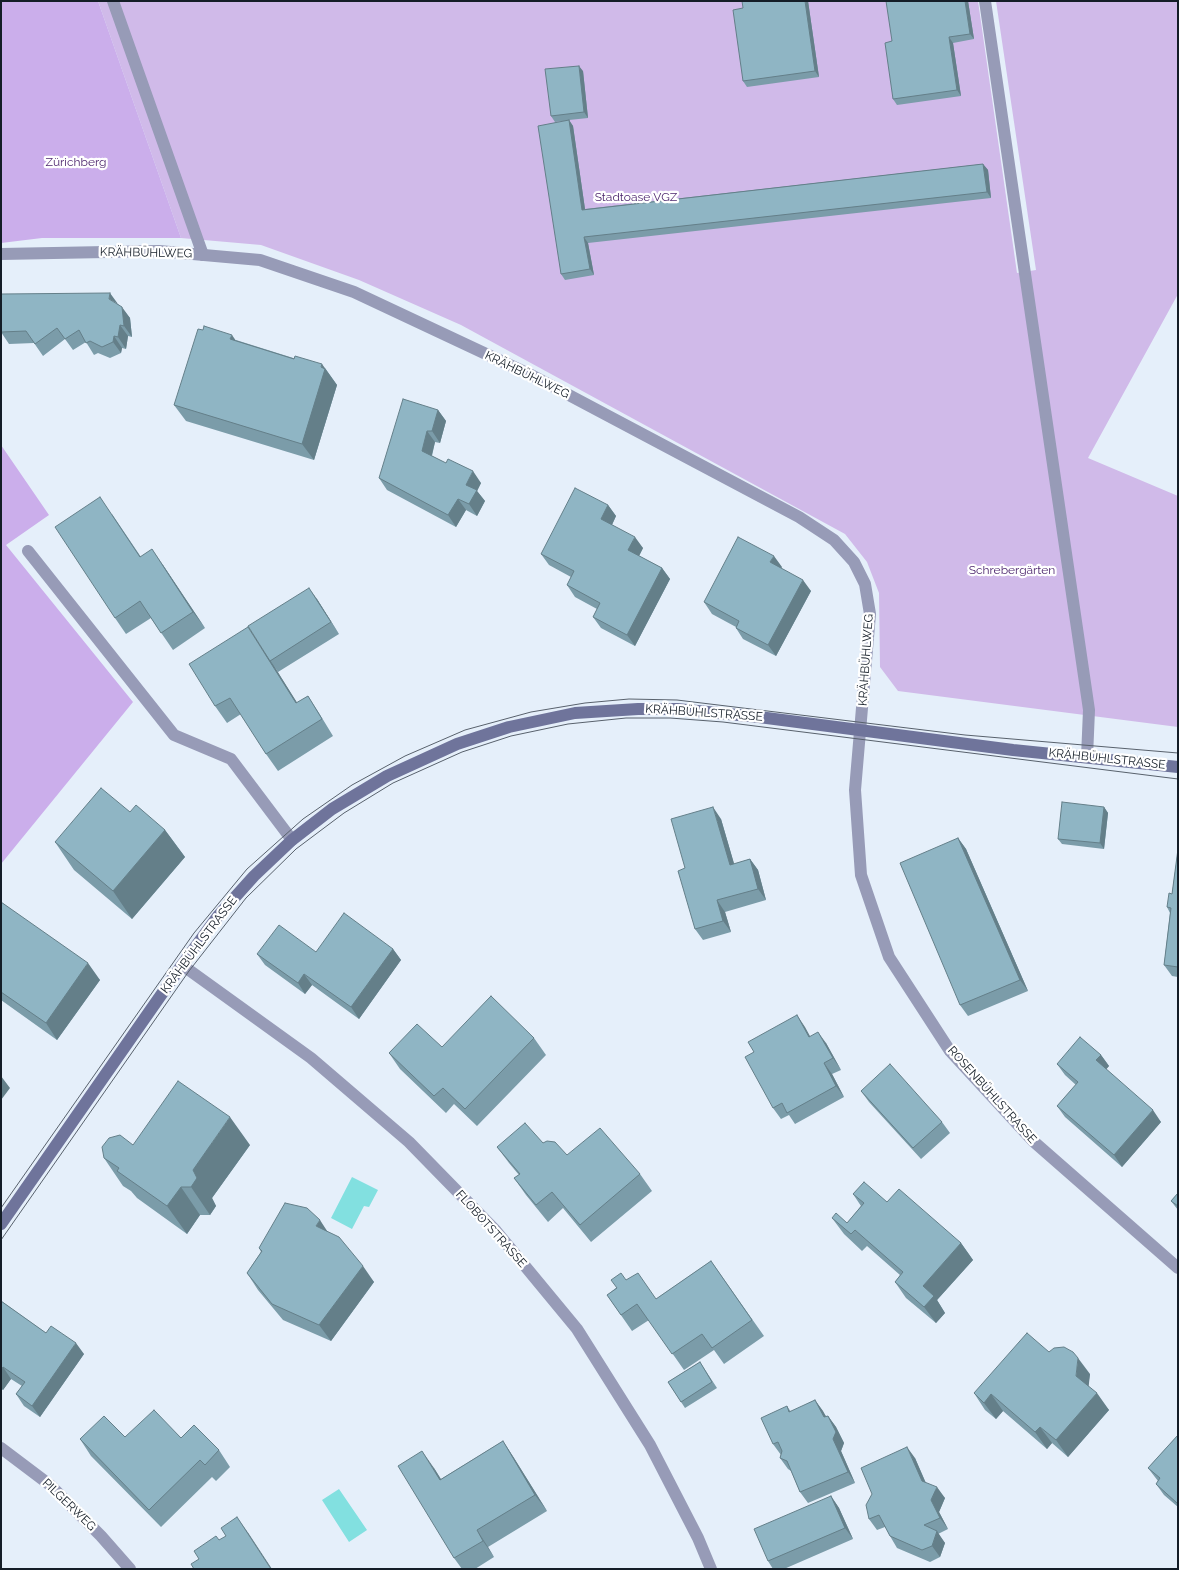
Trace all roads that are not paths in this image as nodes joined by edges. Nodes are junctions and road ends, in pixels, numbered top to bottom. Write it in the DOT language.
graph roads {
  1 [pos="113,1"];
  2 [pos="985,1"];
  3 [pos="1,254"];
  4 [pos="203,255"];
  5 [pos="28,551"];
  6 [pos="860,730"];
  7 [pos="1087,757"];
  8 [pos="1178,767"];
  9 [pos="292,840"];
  10 [pos="182,965"];
  11 [pos="1,1224"];
  12 [pos="1178,1268"];
  13 [pos="1,1448"];
  14 [pos="130,1569"];
  15 [pos="711,1569"];
  1 -- 4 [label="street"];
  2 -- 7 [label="street"];
  3 -- 4 [label="street, KRÄHBÜHLWEG"];
  4 -- 6 [label="street, KRÄHBÜHLWEG"];
  5 -- 9 [label="street"];
  6 -- 7 [label="street, KRÄHBÜHLSTRASSE"];
  6 -- 9 [label="street, KRÄHBÜHLSTRASSE"];
  6 -- 12 [label="street, ROSENBÜHLSTRASSE"];
  7 -- 8 [label="street, KRÄHBÜHLSTRASSE"];
  9 -- 10 [label="street, KRÄHBÜHLSTRASSE"];
  10 -- 11 [label="street, KRÄHBÜHLSTRASSE"];
  10 -- 15 [label="street, FLOBOTSTRASSE"];
  13 -- 14 [label="street, PILGERWEG"];
}
